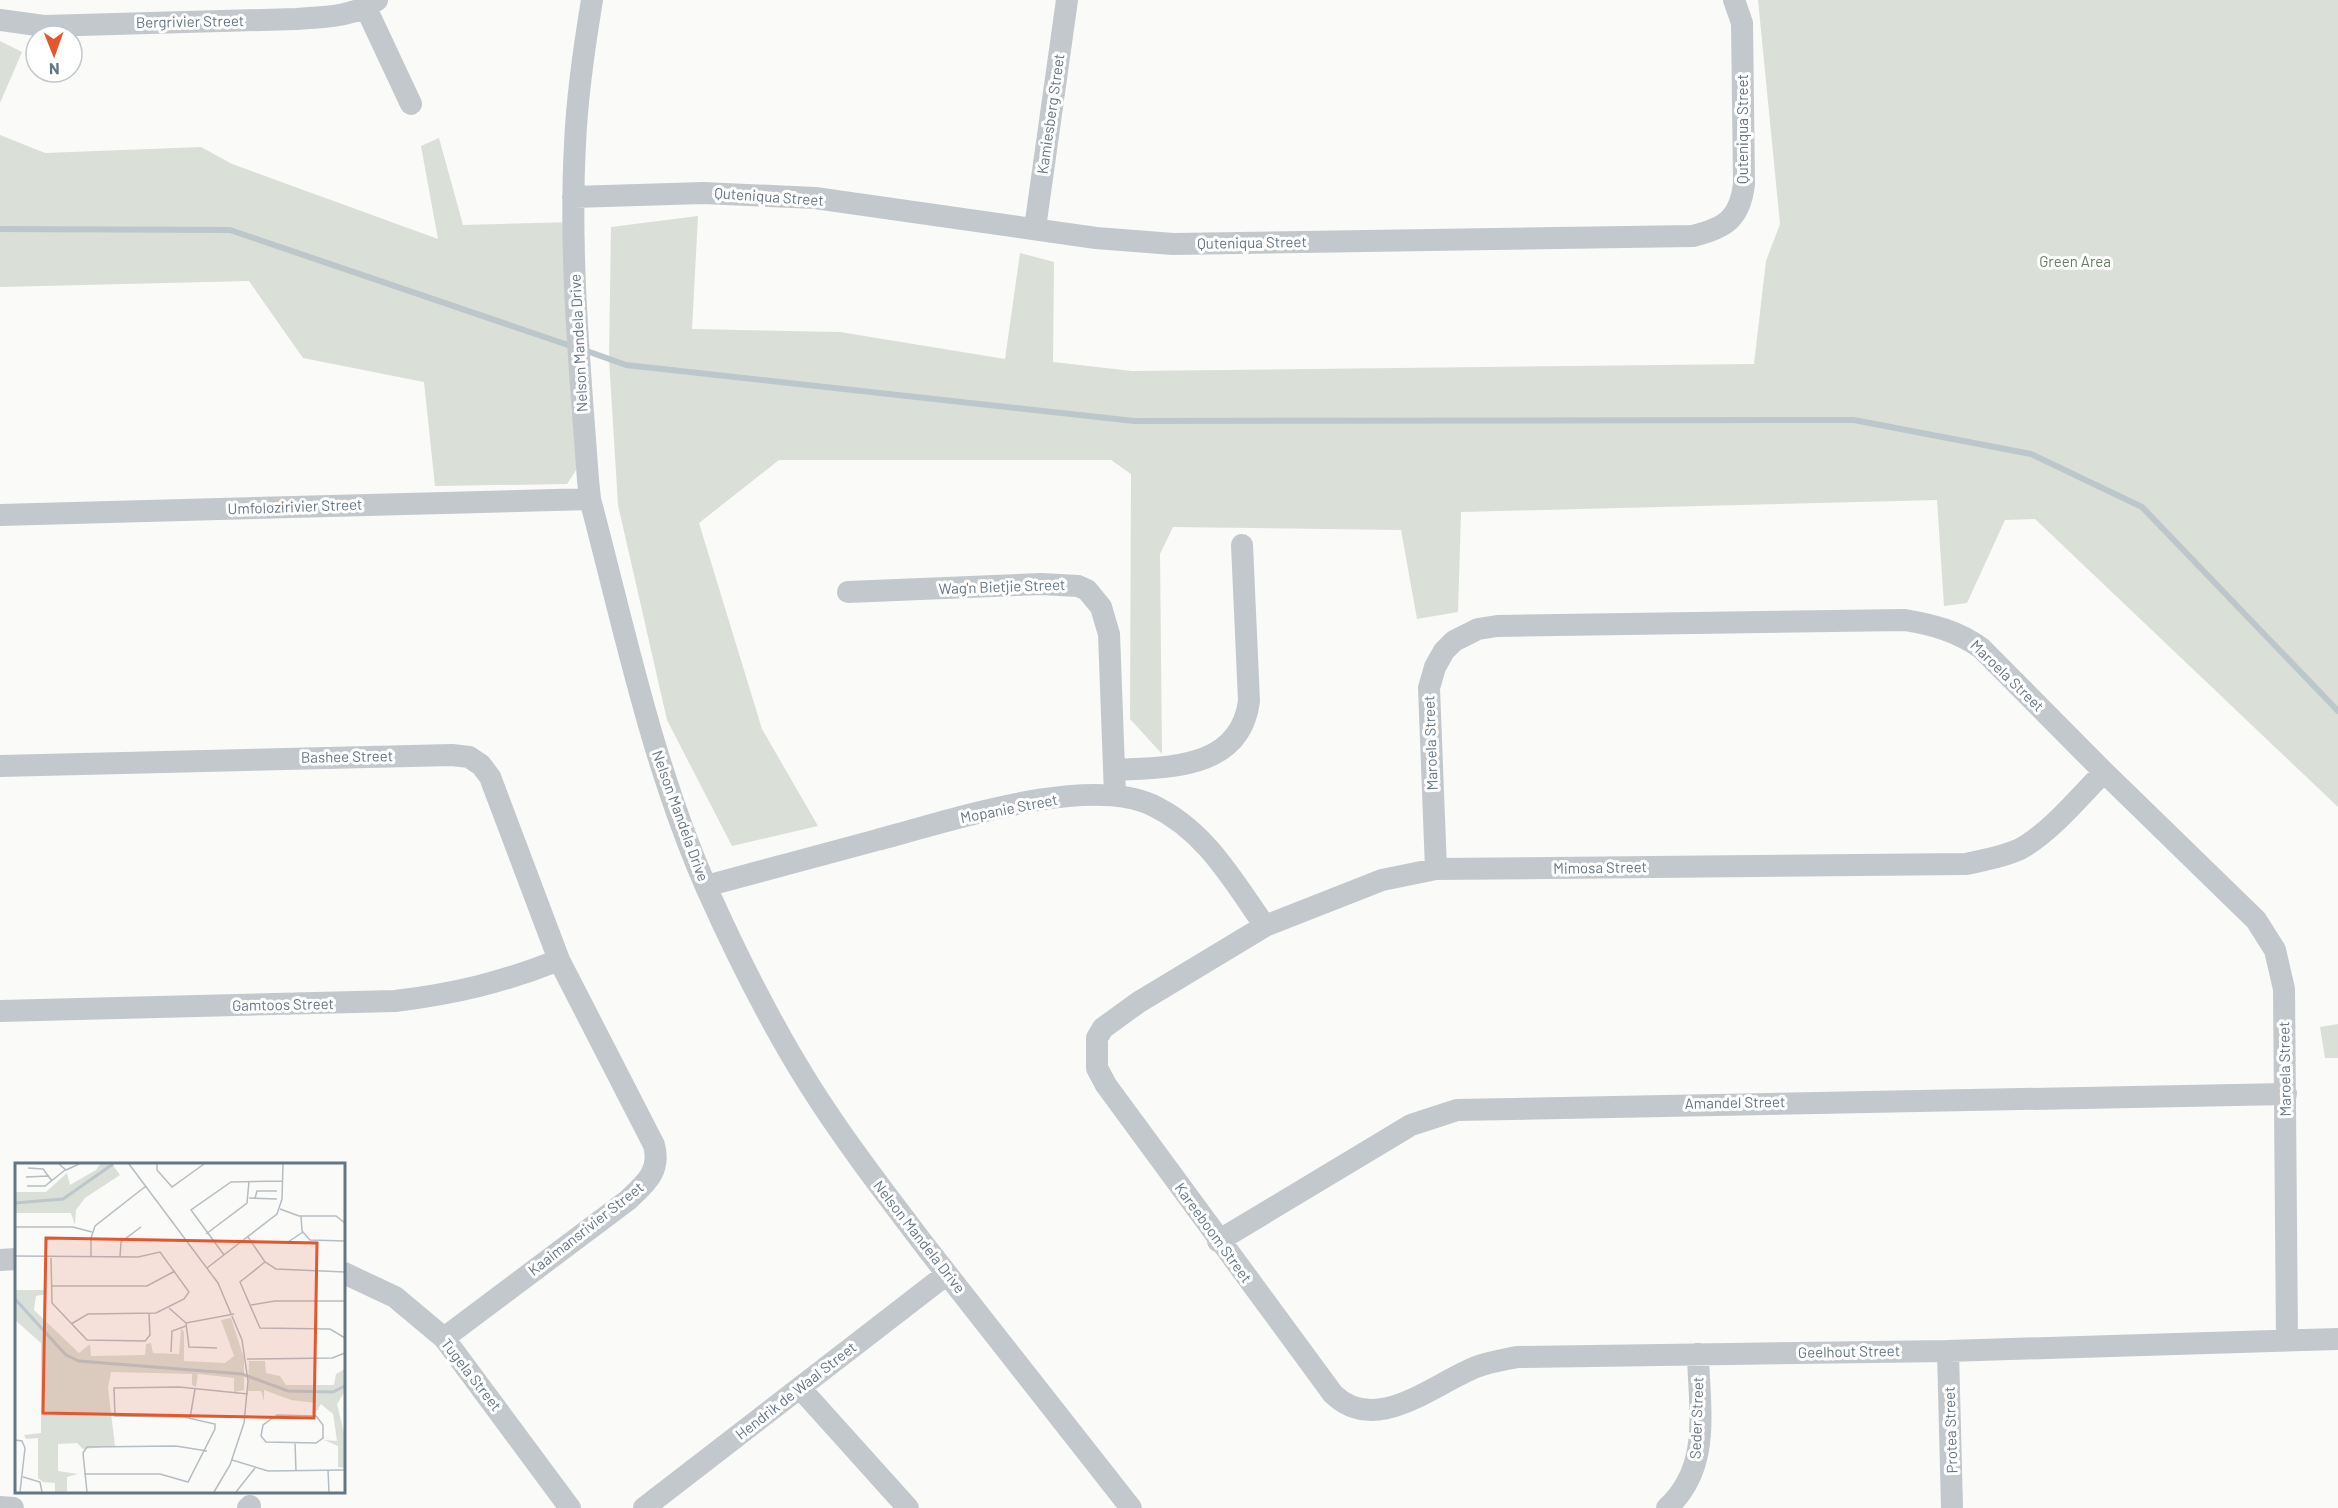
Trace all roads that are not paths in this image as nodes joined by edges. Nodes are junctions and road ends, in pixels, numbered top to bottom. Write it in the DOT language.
graph roads {
  1 [pos="592,0"];
  2 [pos="1067,0"];
  3 [pos="1734,0"];
  4 [pos="372,4"];
  5 [pos="0,20"];
  6 [pos="411,105"];
  7 [pos="573,197"];
  8 [pos="1035,228"];
  9 [pos="590,499"];
  10 [pos="0,515"];
  11 [pos="1242,545"];
  12 [pos="848,592"];
  13 [pos="0,766"];
  14 [pos="1115,770"];
  15 [pos="2104,772"];
  16 [pos="1115,795"];
  17 [pos="1436,869"];
  18 [pos="706,886"];
  19 [pos="1264,926"];
  20 [pos="559,960"];
  21 [pos="0,1011"];
  22 [pos="1103,1028"];
  23 [pos="2286,1094"];
  24 [pos="1218,1241"];
  25 [pos="15,1259"];
  26 [pos="0,1260"];
  27 [pos="345,1273"];
  28 [pos="947,1274"];
  29 [pos="444,1338"];
  30 [pos="2338,1339"];
  31 [pos="2287,1340"];
  32 [pos="1948,1351"];
  33 [pos="1698,1354"];
  34 [pos="800,1388"];
  35 [pos="1371,1411"];
  36 [pos="0,1507"];
  37 [pos="13,1508"];
  38 [pos="570,1508"];
  39 [pos="644,1508"];
  40 [pos="908,1508"];
  41 [pos="1131,1508"];
  42 [pos="1666,1508"];
  43 [pos="1952,1508"];
  1 -- 7 [label="street, Nelson Mandela Drive"];
  2 -- 8 [label="street, Kamiesberg Street"];
  3 -- 8 [label="street, Quteniqua Street"];
  4 -- 5 [label="street, Bergrivier Street"];
  4 -- 6 [label="street"];
  7 -- 8 [label="street, Quteniqua Street"];
  7 -- 9 [label="street, Nelson Mandela Drive"];
  9 -- 10 [label="street, Umfolozirivier Street"];
  9 -- 18 [label="street, Nelson Mandela Drive"];
  11 -- 14 [label="street"];
  12 -- 14 [label="street, Wag'n Bietjie Street"];
  13 -- 20 [label="street, Bashee Street"];
  14 -- 16 [label="street, Wag'n Bietjie Street"];
  15 -- 17 [label="street, Mimosa Street"];
  15 -- 17 [label="street, Maroela Street"];
  15 -- 23 [label="street, Maroela Street"];
  16 -- 18 [label="street, Mopanie Street"];
  16 -- 19 [label="street, Mopanie Street"];
  17 -- 19 [label="street, Mimosa Street"];
  18 -- 28 [label="street, Nelson Mandela Drive"];
  19 -- 22 [label="street, Mimosa Street"];
  20 -- 21 [label="street, Gamtoos Street"];
  20 -- 29 [label="street, Kaaimansrivier Street"];
  22 -- 24 [label="street, Kareeboom Street"];
  23 -- 24 [label="street, Amandel Street"];
  23 -- 31 [label="street, Maroela Street"];
  24 -- 35 [label="street, Kareeboom Street"];
  25 -- 26 [label="street"];
  27 -- 29 [label="street, Tugela Street"];
  28 -- 34 [label="street, Hendrik de Waal Street"];
  28 -- 41 [label="street, Nelson Mandela Drive"];
  29 -- 38 [label="street, Tugela Street"];
  30 -- 31 [label="street, Geelhout Street"];
  31 -- 32 [label="street, Geelhout Street"];
  32 -- 33 [label="street, Geelhout Street"];
  32 -- 43 [label="street, Protea Street"];
  33 -- 35 [label="street, Geelhout Street"];
  33 -- 42 [label="street, Seder Street"];
  34 -- 39 [label="street, Hendrik de Waal Street"];
  34 -- 40 [label="street"];
  36 -- 37 [label="street"];
}
